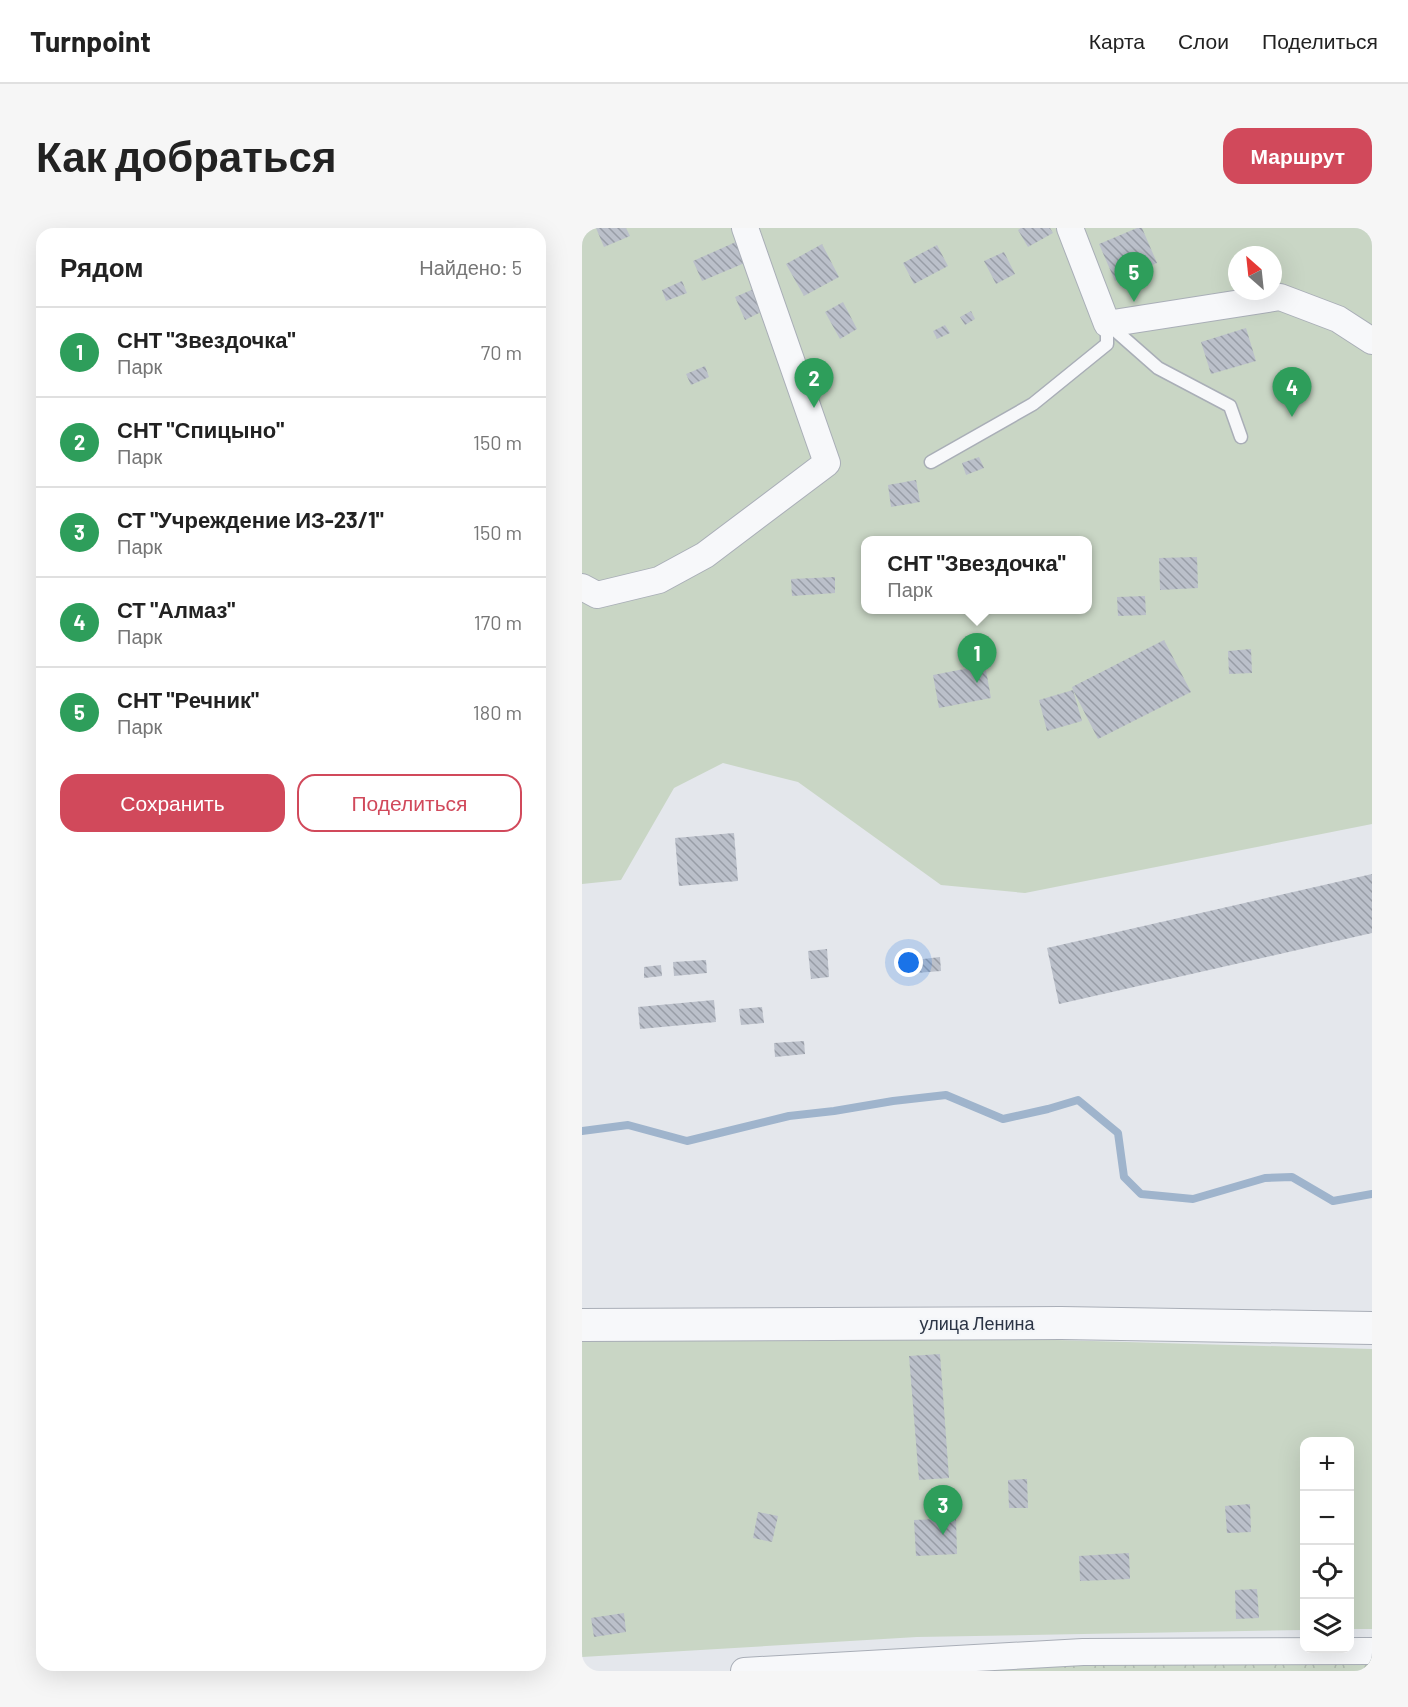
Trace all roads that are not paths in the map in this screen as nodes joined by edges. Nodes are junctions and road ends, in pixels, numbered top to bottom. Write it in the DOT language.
graph roads {
  1 [pos="745,228"];
  2 [pos="1070,228"];
  3 [pos="1107,324"];
  4 [pos="1372,341"];
  5 [pos="1242,437"];
  6 [pos="931,462"];
  7 [pos="582,587"];
  8 [pos="582,1325"];
  9 [pos="1372,1328"];
  10 [pos="1372,1651"];
  11 [pos="744,1671"];
  1 -- 7 [label="street"];
  2 -- 3 [label="street"];
  3 -- 4 [label="street"];
  3 -- 5 [label="lane"];
  3 -- 6 [label="lane"];
  8 -- 9 [label="street, улица Ленина"];
  10 -- 11 [label="street"];
}
